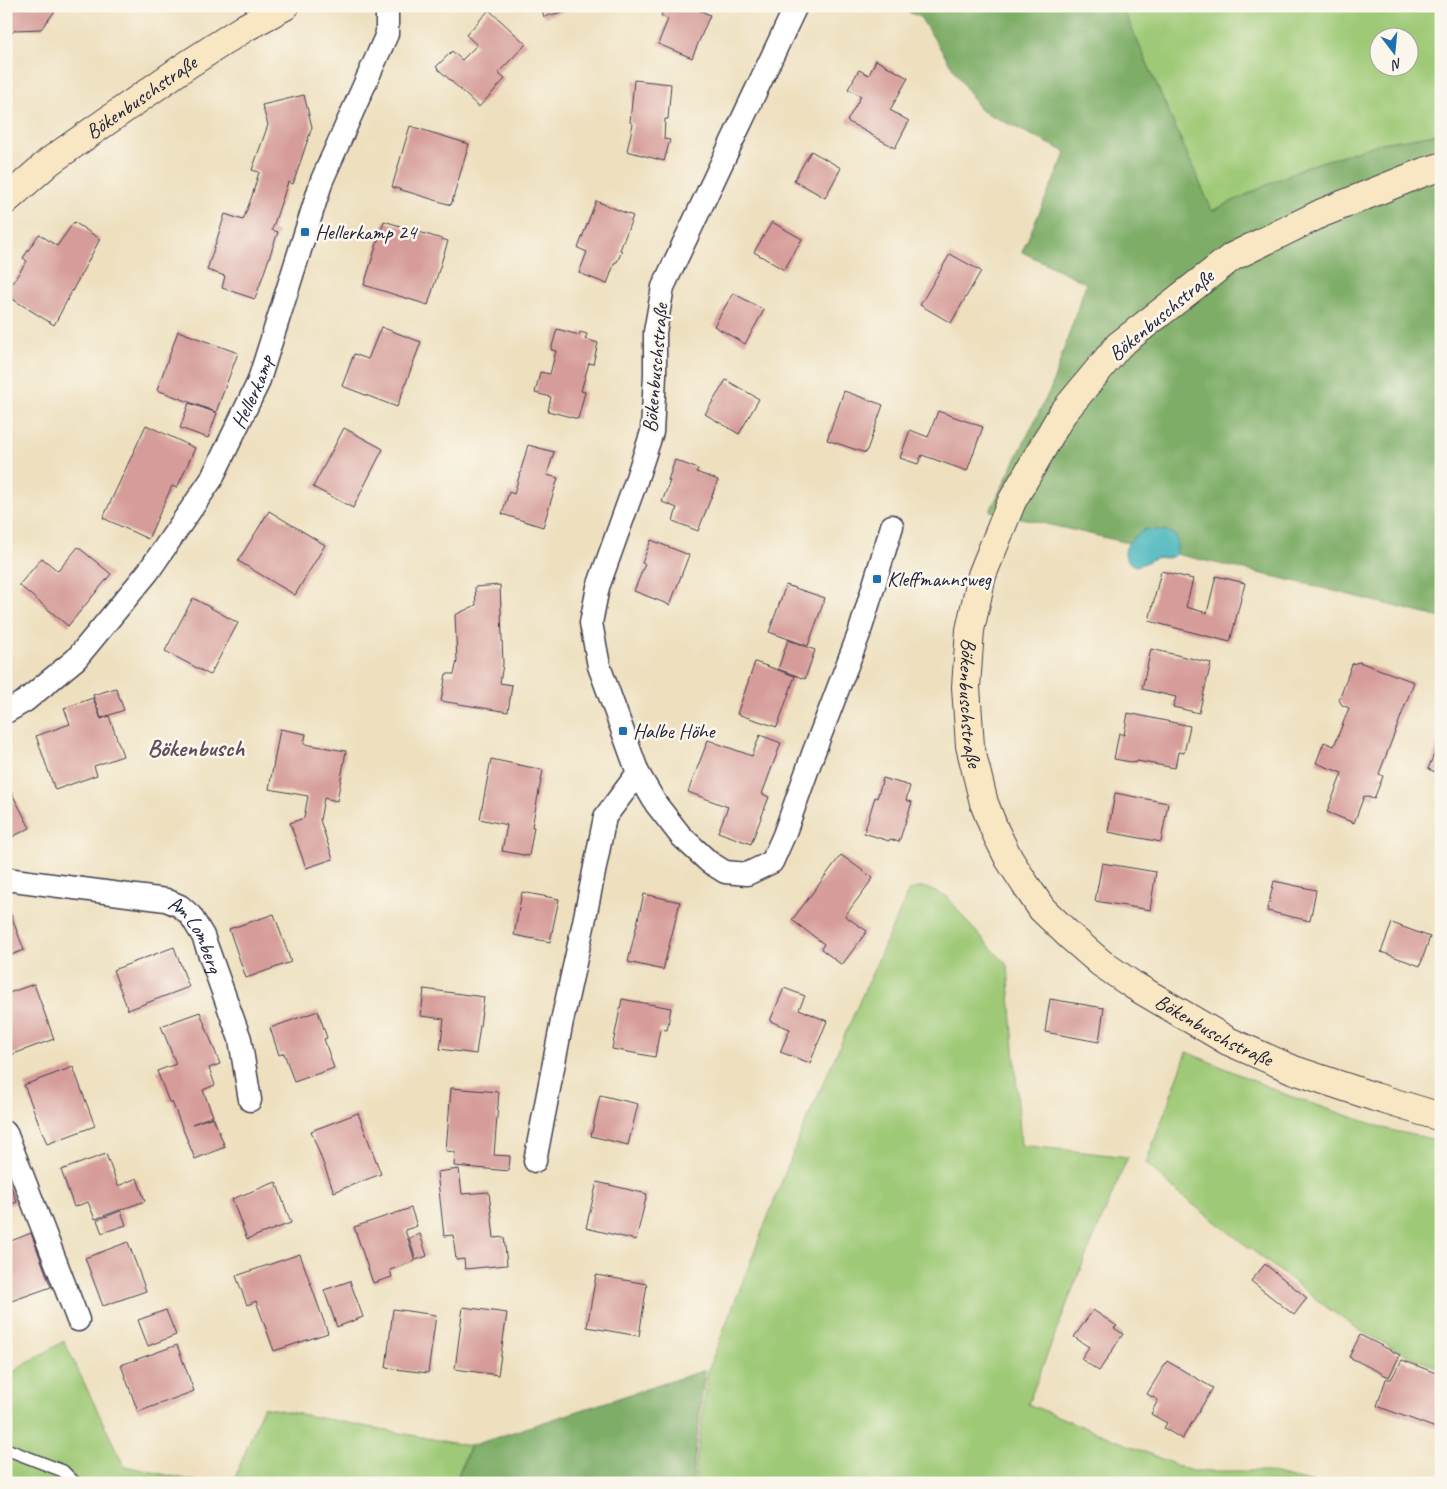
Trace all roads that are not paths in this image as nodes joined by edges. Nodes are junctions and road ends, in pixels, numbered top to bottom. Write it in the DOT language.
graph roads {
  1 [pos="285,6"];
  2 [pos="387,6"];
  3 [pos="796,6"];
  4 [pos="1441,167"];
  5 [pos="6,200"];
  6 [pos="892,526"];
  7 [pos="6,712"];
  8 [pos="638,773"];
  9 [pos="6,879"];
  10 [pos="250,1100"];
  11 [pos="1441,1117"];
  12 [pos="6,1133"];
  13 [pos="535,1161"];
  14 [pos="78,1320"];
  15 [pos="6,1449"];
  16 [pos="75,1483"];
  1 -- 5 [label="main road, Bökenbuschstraße"];
  2 -- 7 [label="street, Hellerkamp"];
  3 -- 8 [label="street, Bökenbuschstraße"];
  4 -- 11 [label="main road, Bökenbuschstraße"];
  6 -- 8 [label="street"];
  8 -- 13 [label="street"];
  9 -- 10 [label="street, Am Lomberg"];
  12 -- 14 [label="street"];
  15 -- 16 [label="lane"];
}
